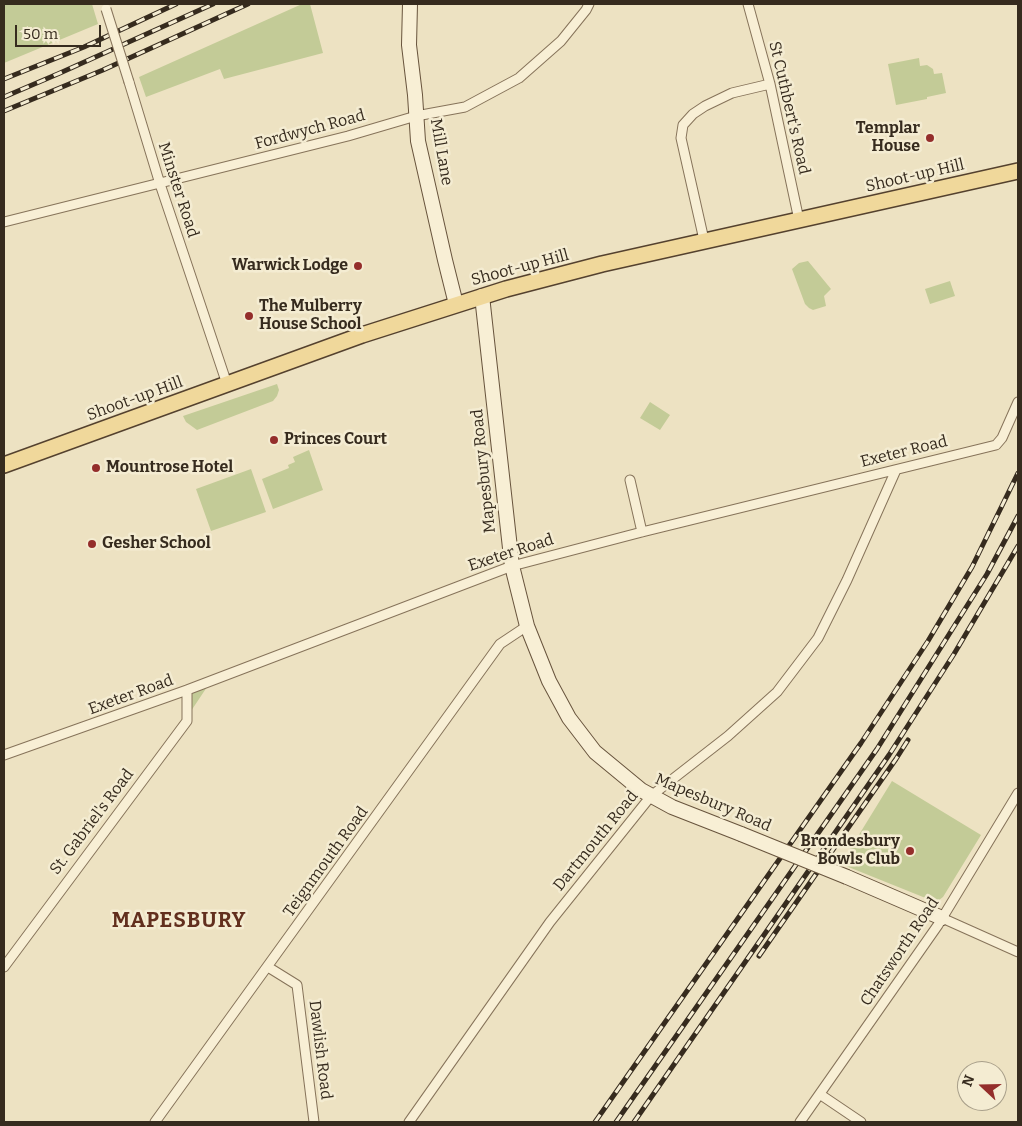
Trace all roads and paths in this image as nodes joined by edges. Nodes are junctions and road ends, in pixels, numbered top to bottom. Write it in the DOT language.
graph roads {
  1 [pos="410,4"];
  2 [pos="589,4"];
  3 [pos="748,4"];
  4 [pos="105,6"];
  5 [pos="770,84"];
  6 [pos="416,116"];
  7 [pos="1018,171"];
  8 [pos="160,184"];
  9 [pos="799,220"];
  10 [pos="4,222"];
  11 [pos="704,240"];
  12 [pos="482,296"];
  13 [pos="456,304"];
  14 [pos="227,384"];
  15 [pos="1018,402"];
  16 [pos="4,465"];
  17 [pos="896,470"];
  18 [pos="630,480"];
  19 [pos="642,532"];
  20 [pos="512,566"];
  21 [pos="527,626"];
  22 [pos="187,690"];
  23 [pos="4,755"];
  24 [pos="1018,793"];
  25 [pos="651,796"];
  26 [pos="942,918"];
  27 [pos="1018,952"];
  28 [pos="268,967"];
  29 [pos="4,968"];
  30 [pos="820,1095"];
  31 [pos="155,1122"];
  32 [pos="314,1122"];
  33 [pos="409,1122"];
  34 [pos="800,1122"];
  35 [pos="861,1122"];
  1 -- 6 [label="street, Mill Lane"];
  2 -- 6 [label="street, Fordwych Road"];
  3 -- 5 [label="street, St Cuthbert's Road"];
  4 -- 8 [label="street, Minster Road, bridge"];
  5 -- 9 [label="street, St Cuthbert's Road"];
  5 -- 11 [label="street"];
  6 -- 8 [label="street, Fordwych Road"];
  6 -- 13 [label="street, Mill Lane"];
  7 -- 9 [label="main road, Shoot-up Hill"];
  8 -- 10 [label="street, Fordwych Road"];
  8 -- 14 [label="street, Minster Road"];
  9 -- 11 [label="main road, Shoot-up Hill"];
  11 -- 12 [label="main road, Shoot-up Hill"];
  12 -- 13 [label="main road, Shoot-up Hill"];
  12 -- 20 [label="street, Mapesbury Road"];
  13 -- 14 [label="main road, Shoot-up Hill"];
  14 -- 16 [label="main road, Shoot-up Hill"];
  15 -- 17 [label="street, Exeter Road"];
  17 -- 19 [label="street, Exeter Road"];
  17 -- 25 [label="street, Dartmouth Road"];
  18 -- 19 [label="street"];
  19 -- 20 [label="street, Exeter Road"];
  20 -- 21 [label="street, Mapesbury Road"];
  20 -- 22 [label="street, Exeter Road"];
  21 -- 25 [label="street, Mapesbury Road"];
  21 -- 28 [label="street, Teignmouth Road"];
  22 -- 23 [label="street, Exeter Road"];
  22 -- 29 [label="street, St. Gabriel's Road"];
  24 -- 26 [label="street, Chatsworth Road"];
  25 -- 26 [label="street, Mapesbury Road, bridge"];
  25 -- 33 [label="street, Dartmouth Road"];
  26 -- 27 [label="street, Mapesbury Road"];
  26 -- 30 [label="street, Chatsworth Road"];
  28 -- 31 [label="street, Teignmouth Road"];
  28 -- 32 [label="street, Dawlish Road"];
  30 -- 34 [label="street, Chatsworth Road"];
  30 -- 35 [label="street"];
}
